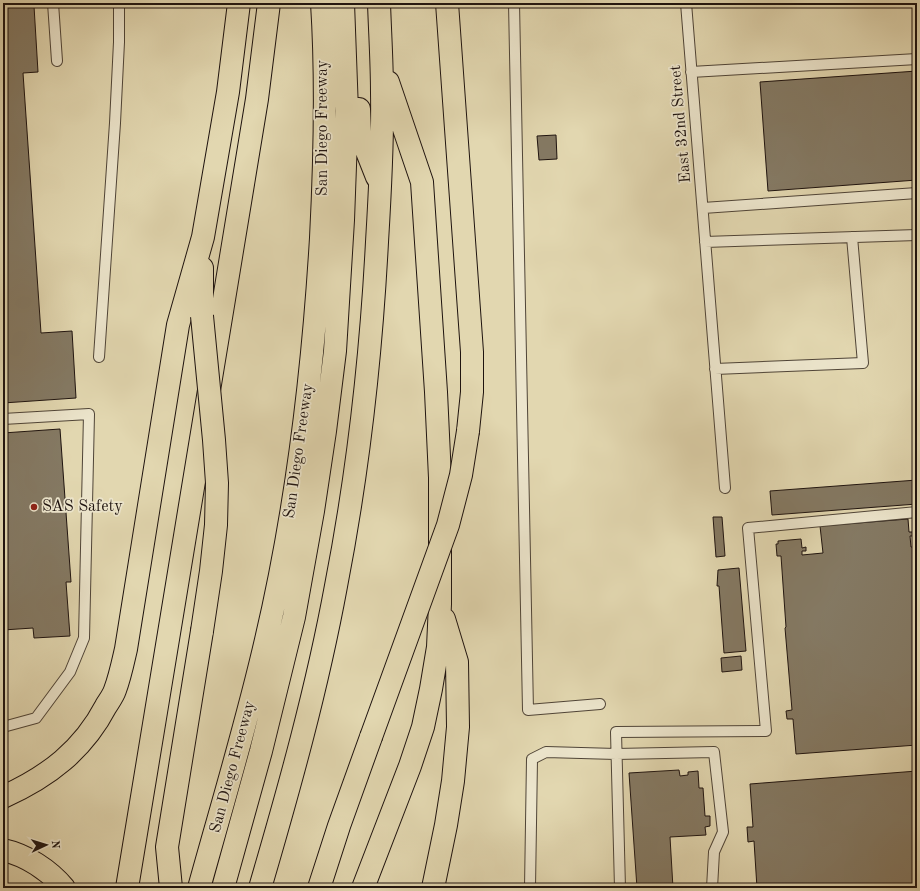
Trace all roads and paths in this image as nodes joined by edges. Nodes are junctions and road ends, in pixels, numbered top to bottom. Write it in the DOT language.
graph roads {
  1 [pos="53,3"];
  2 [pos="119,3"];
  3 [pos="239,3"];
  4 [pos="270,3"];
  5 [pos="322,3"];
  6 [pos="343,3"];
  7 [pos="356,3"];
  8 [pos="379,3"];
  9 [pos="447,3"];
  10 [pos="514,3"];
  11 [pos="686,3"];
  12 [pos="917,59"];
  13 [pos="57,61"];
  14 [pos="381,63"];
  15 [pos="691,72"];
  16 [pos="381,185"];
  17 [pos="917,193"];
  18 [pos="703,208"];
  19 [pos="917,235"];
  20 [pos="203,237"];
  21 [pos="852,237"];
  22 [pos="705,242"];
  23 [pos="99,357"];
  24 [pos="715,369"];
  25 [pos="3,419"];
  26 [pos="725,488"];
  27 [pos="917,512"];
  28 [pos="440,604"];
  29 [pos="600,704"];
  30 [pos="3,727"];
  31 [pos="616,754"];
  32 [pos="3,797"];
  33 [pos="3,850"];
  34 [pos="64,888"];
  35 [pos="126,888"];
  36 [pos="171,888"];
  37 [pos="199,888"];
  38 [pos="223,888"];
  39 [pos="260,888"];
  40 [pos="319,888"];
  41 [pos="363,888"];
  42 [pos="433,888"];
  43 [pos="530,888"];
  44 [pos="620,888"];
  45 [pos="712,888"];
  1 -- 13 [label="lane"];
  2 -- 23 [label="lane"];
  3 -- 20 [label="highway"];
  4 -- 35 [label="highway"];
  5 -- 37 [label="highway, San Diego Freeway"];
  6 -- 38 [label="highway"];
  7 -- 16 [label="highway"];
  8 -- 14 [label="highway"];
  9 -- 40 [label="highway, bridge"];
  10 -- 29 [label="lane"];
  11 -- 15 [label="lane, East 32nd Street"];
  12 -- 15 [label="lane"];
  14 -- 16 [label="highway"];
  14 -- 28 [label="highway"];
  15 -- 18 [label="lane, East 32nd Street"];
  16 -- 39 [label="highway"];
  17 -- 18 [label="lane"];
  18 -- 22 [label="lane, East 32nd Street"];
  19 -- 21 [label="lane"];
  20 -- 32 [label="highway"];
  20 -- 36 [label="highway, bridge"];
  21 -- 22 [label="lane"];
  21 -- 24 [label="lane"];
  22 -- 24 [label="lane, East 32nd Street"];
  24 -- 26 [label="lane, East 32nd Street"];
  25 -- 30 [label="lane"];
  27 -- 31 [label="lane"];
  28 -- 41 [label="highway"];
  28 -- 42 [label="highway"];
  31 -- 43 [label="lane"];
  31 -- 44 [label="lane"];
  31 -- 45 [label="lane"];
  33 -- 34 [label="highway"];
}
